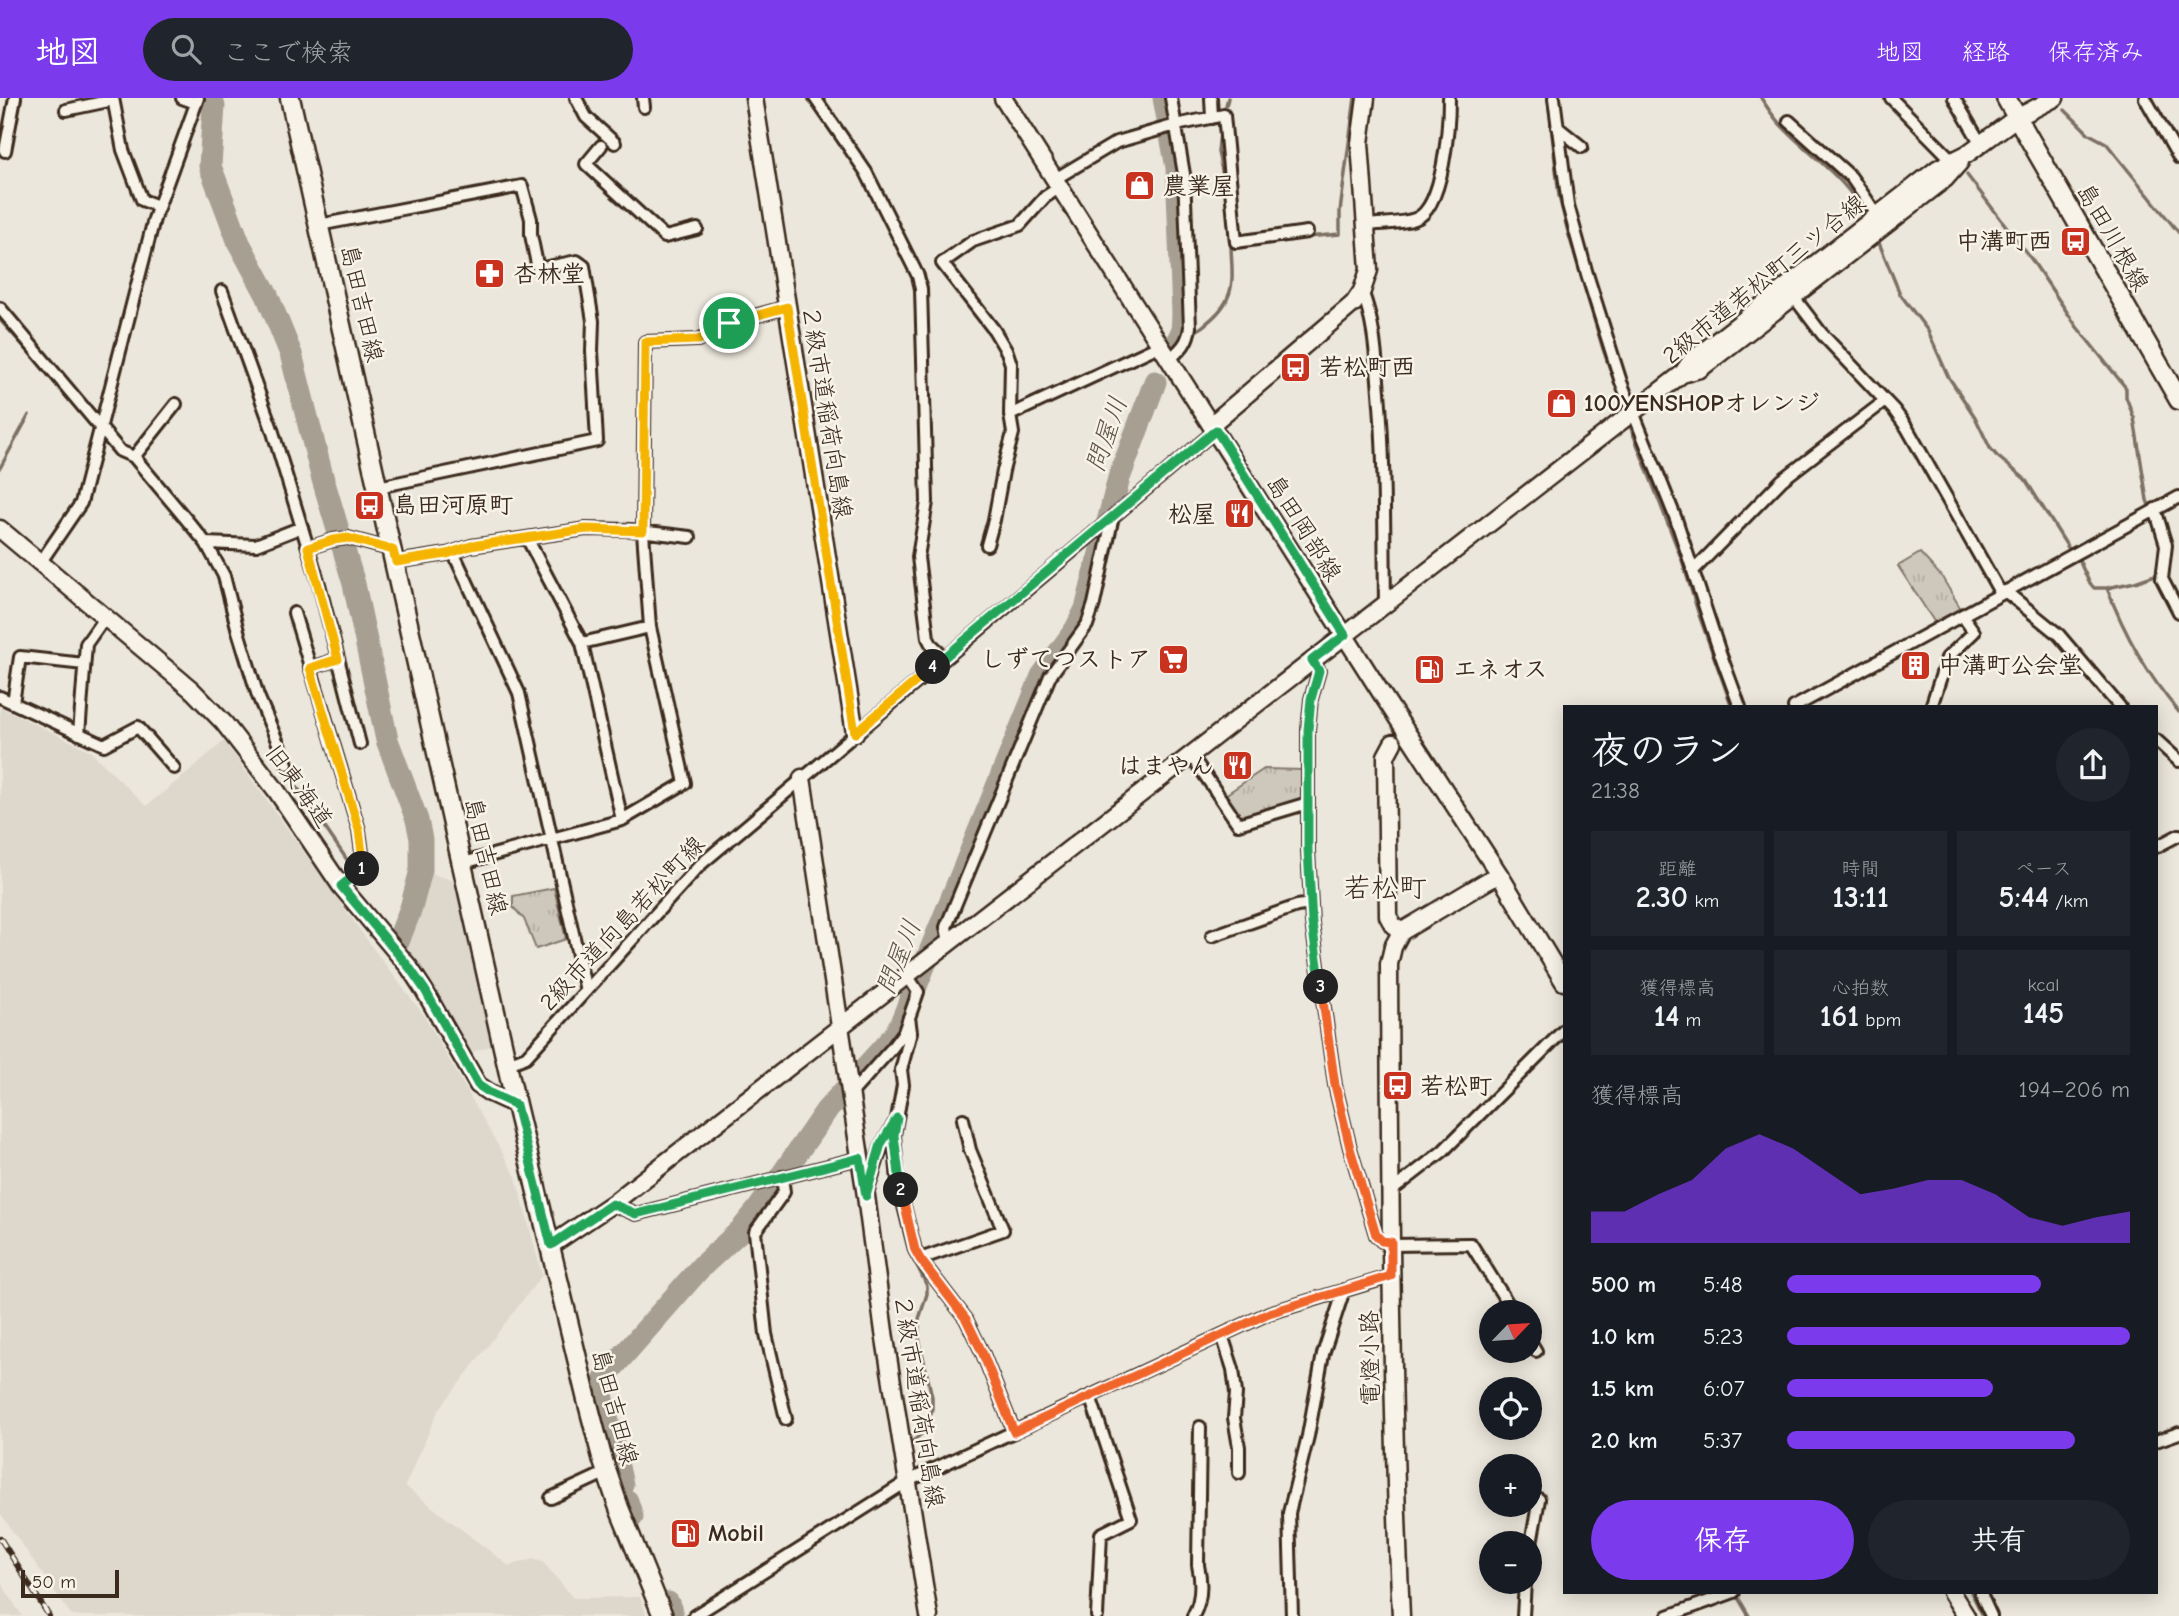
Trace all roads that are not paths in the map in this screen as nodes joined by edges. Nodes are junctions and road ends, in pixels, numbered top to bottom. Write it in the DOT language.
graph roads {
  1 [pos="15,98"];
  2 [pos="182,98"];
  3 [pos="290,98"];
  4 [pos="576,98"];
  5 [pos="754,98"];
  6 [pos="816,98"];
  7 [pos="1003,98"];
  8 [pos="1171,98"];
  9 [pos="1211,98"];
  10 [pos="1366,98"];
  11 [pos="1449,98"];
  12 [pos="1554,98"];
  13 [pos="1891,98"];
  14 [pos="1954,98"];
  15 [pos="2006,98"];
  16 [pos="2055,98"];
  17 [pos="2145,98"];
  18 [pos="113,99"];
  19 [pos="197,101"];
  20 [pos="66,110"];
  21 [pos="1212,118"];
  22 [pos="2016,118"];
  23 [pos="1789,121"];
  24 [pos="1176,125"];
  25 [pos="1557,127"];
  26 [pos="615,143"];
  27 [pos="1981,144"];
  28 [pos="601,146"];
  29 [pos="1582,146"];
  30 [pos="5,151"];
  31 [pos="1960,158"];
  32 [pos="2179,158"];
  33 [pos="1057,183"];
  34 [pos="158,206"];
  35 [pos="1878,216"];
  36 [pos="320,225"];
  37 [pos="1367,225"];
  38 [pos="697,229"];
  39 [pos="1307,232"];
  40 [pos="222,291"];
  41 [pos="1362,291"];
  42 [pos="1790,291"];
  43 [pos="787,307"];
  44 [pos="0,308"];
  45 [pos="1161,345"];
  46 [pos="1170,359"];
  47 [pos="2179,400"];
  48 [pos="1885,401"];
  49 [pos="177,404"];
  50 [pos="1633,412"];
  51 [pos="1010,415"];
  52 [pos="101,427"];
  53 [pos="1214,427"];
  54 [pos="134,457"];
  55 [pos="378,487"];
  56 [pos="2179,497"];
  57 [pos="2155,509"];
  58 [pos="1113,516"];
  59 [pos="302,527"];
  60 [pos="0,529"];
  61 [pos="643,531"];
  62 [pos="690,537"];
  63 [pos="527,538"];
  64 [pos="206,543"];
  65 [pos="987,545"];
  66 [pos="308,548"];
  67 [pos="453,552"];
  68 [pos="394,556"];
  69 [pos="40,563"];
  70 [pos="1693,571"];
  71 [pos="2003,593"];
  72 [pos="1385,604"];
  73 [pos="2179,612"];
  74 [pos="293,613"];
  75 [pos="1962,615"];
  76 [pos="105,617"];
  77 [pos="650,627"];
  78 [pos="1345,635"];
  79 [pos="582,643"];
  80 [pos="945,657"];
  81 [pos="338,659"];
  82 [pos="1312,660"];
  83 [pos="84,664"];
  84 [pos="310,668"];
  85 [pos="0,697"];
  86 [pos="13,703"];
  87 [pos="1739,705"];
  88 [pos="1798,705"];
  89 [pos="1932,705"];
  90 [pos="2118,705"];
  91 [pos="855,733"];
  92 [pos="79,734"];
  93 [pos="2158,742"];
  94 [pos="1393,743"];
  95 [pos="360,744"];
  96 [pos="1191,755"];
  97 [pos="2179,761"];
  98 [pos="287,764"];
  99 [pos="174,768"];
  100 [pos="802,778"];
  101 [pos="1308,803"];
  102 [pos="622,820"];
  103 [pos="2179,835"];
  104 [pos="552,839"];
  105 [pos="2158,846"];
  106 [pos="463,863"];
  107 [pos="1499,874"];
  108 [pos="341,886"];
  109 [pos="1311,904"];
  110 [pos="1401,932"];
  111 [pos="1212,936"];
  112 [pos="949,942"];
  113 [pos="907,975"];
  114 [pos="1563,980"];
  115 [pos="586,990"];
  116 [pos="909,1017"];
  117 [pos="839,1027"];
  118 [pos="1563,1031"];
  119 [pos="508,1064"];
  120 [pos="850,1095"];
  121 [pos="516,1105"];
  122 [pos="897,1118"];
  123 [pos="963,1119"];
  124 [pos="860,1158"];
  125 [pos="782,1177"];
  126 [pos="1390,1192"];
  127 [pos="866,1196"];
  128 [pos="612,1204"];
  129 [pos="1391,1244"];
  130 [pos="551,1245"];
  131 [pos="920,1259"];
  132 [pos="1391,1276"];
  133 [pos="1344,1290"];
  134 [pos="1506,1300"];
  135 [pos="1222,1335"];
  136 [pos="1090,1396"];
  137 [pos="786,1419"];
  138 [pos="1199,1427"];
  139 [pos="1014,1432"];
  140 [pos="2179,1433"];
  141 [pos="2158,1440"];
  142 [pos="607,1472"];
  143 [pos="1239,1473"];
  144 [pos="908,1481"];
  145 [pos="551,1497"];
  146 [pos="1524,1594"];
  147 [pos="1729,1594"];
  148 [pos="1952,1594"];
  149 [pos="1981,1594"];
  150 [pos="1704,1603"];
  151 [pos="663,1616"];
  152 [pos="694,1616"];
  153 [pos="929,1616"];
  154 [pos="1097,1616"];
  155 [pos="1192,1616"];
  156 [pos="1293,1616"];
  157 [pos="1401,1616"];
  158 [pos="1523,1616"];
  159 [pos="1668,1616"];
  160 [pos="1708,1616"];
  161 [pos="1966,1616"];
  162 [pos="1991,1616"];
  1 -- 30 [label="street"];
  2 -- 19 [label="street"];
  3 -- 36 [label="main road, 島田吉田線"];
  4 -- 26 [label="street"];
  5 -- 43 [label="street, ２級市道稲荷向島線"];
  6 -- 80 [label="street"];
  7 -- 33 [label="street, 島田岡部線"];
  8 -- 24 [label="street"];
  9 -- 21 [label="street"];
  10 -- 37 [label="street"];
  11 -- 37 [label="street"];
  12 -- 25 [label="street"];
  13 -- 31 [label="street"];
  14 -- 27 [label="street"];
  15 -- 22 [label="main road, 島田川根線"];
  16 -- 22 [label="street, 2級市道若松町三ツ合線"];
  17 -- 32 [label="street"];
  18 -- 20 [label="street"];
  18 -- 34 [label="street"];
  19 -- 34 [label="street"];
  21 -- 24 [label="street"];
  21 -- 39 [label="street"];
  22 -- 27 [label="street, 2級市道若松町三ツ合線"];
  22 -- 47 [label="main road, 島田川根線"];
  23 -- 35 [label="street"];
  24 -- 33 [label="street"];
  24 -- 46 [label="street"];
  25 -- 29 [label="street"];
  25 -- 50 [label="street"];
  27 -- 31 [label="street, 2級市道若松町三ツ合線"];
  28 -- 38 [label="street"];
  31 -- 35 [label="street, 2級市道若松町三ツ合線"];
  31 -- 42 [label="street"];
  33 -- 45 [label="street, 島田岡部線"];
  33 -- 51 [label="street"];
  34 -- 52 [label="street"];
  35 -- 42 [label="street, 2級市道若松町三ツ合線"];
  36 -- 55 [label="main road, 島田吉田線"];
  36 -- 55 [label="street"];
  37 -- 41 [label="street"];
  40 -- 59 [label="street"];
  41 -- 53 [label="street"];
  41 -- 72 [label="street"];
  42 -- 48 [label="street"];
  42 -- 50 [label="street, 2級市道若松町三ツ合線"];
  43 -- 61 [label="street"];
  43 -- 91 [label="street, ２級市道稲荷向島線"];
  44 -- 52 [label="street"];
  45 -- 46 [label="street, 島田岡部線"];
  45 -- 51 [label="street"];
  46 -- 53 [label="street, 島田岡部線"];
  48 -- 70 [label="street"];
  48 -- 71 [label="street"];
  49 -- 54 [label="street"];
  50 -- 70 [label="street"];
  50 -- 72 [label="street, 2級市道若松町三ツ合線"];
  51 -- 65 [label="street"];
  52 -- 54 [label="street"];
  52 -- 69 [label="street"];
  53 -- 58 [label="street, 2級市道向島若松町線"];
  53 -- 78 [label="street, 島田岡部線"];
  54 -- 64 [label="street"];
  55 -- 68 [label="main road, 島田吉田線"];
  56 -- 57 [label="street"];
  57 -- 71 [label="street"];
  57 -- 73 [label="street"];
  58 -- 80 [label="street, 2級市道向島若松町線"];
  58 -- 112 [label="street"];
  59 -- 64 [label="street"];
  59 -- 66 [label="street"];
  60 -- 69 [label="street, 旧東海道"];
  61 -- 62 [label="street"];
  61 -- 63 [label="street"];
  61 -- 77 [label="street"];
  63 -- 67 [label="street"];
  63 -- 79 [label="street"];
  64 -- 98 [label="street"];
  66 -- 68 [label="street"];
  66 -- 81 [label="street"];
  67 -- 68 [label="street"];
  67 -- 104 [label="street"];
  68 -- 106 [label="main road, 島田吉田線"];
  69 -- 76 [label="street, 旧東海道"];
  70 -- 87 [label="street"];
  71 -- 75 [label="street"];
  71 -- 90 [label="street"];
  72 -- 78 [label="street, 2級市道若松町三ツ合線"];
  74 -- 84 [label="street"];
  75 -- 88 [label="street"];
  75 -- 89 [label="street"];
  76 -- 83 [label="street"];
  76 -- 108 [label="street, 旧東海道"];
  77 -- 79 [label="street"];
  77 -- 102 [label="street"];
  78 -- 82 [label="street, 2級市道若松町三ツ合線"];
  78 -- 107 [label="street, 島田岡部線"];
  79 -- 102 [label="street"];
  80 -- 91 [label="street, 2級市道向島若松町線"];
  81 -- 84 [label="street"];
  81 -- 95 [label="street"];
  82 -- 96 [label="street, 2級市道若松町三ツ合線"];
  82 -- 101 [label="street"];
  83 -- 86 [label="street"];
  83 -- 92 [label="street"];
  84 -- 108 [label="street"];
  85 -- 86 [label="street"];
  86 -- 92 [label="street"];
  91 -- 100 [label="street, 2級市道向島若松町線"];
  92 -- 99 [label="street"];
  93 -- 97 [label="street"];
  94 -- 110 [label="street"];
  96 -- 101 [label="street"];
  96 -- 112 [label="street, 2級市道若松町三ツ合線"];
  100 -- 115 [label="street, 2級市道向島若松町線"];
  100 -- 117 [label="street, ２級市道稲荷向島線"];
  101 -- 109 [label="street"];
  102 -- 104 [label="street"];
  103 -- 105 [label="street"];
  104 -- 106 [label="street"];
  104 -- 115 [label="street"];
  106 -- 119 [label="main road, 島田吉田線"];
  107 -- 110 [label="street"];
  107 -- 114 [label="street, 島田岡部線"];
  108 -- 121 [label="street, 旧東海道"];
  109 -- 111 [label="street"];
  109 -- 129 [label="street"];
  110 -- 126 [label="street, 電燈小路"];
  112 -- 113 [label="street, 2級市道若松町三ツ合線"];
  113 -- 116 [label="street"];
  113 -- 117 [label="street, 2級市道若松町三ツ合線"];
  115 -- 119 [label="street, 2級市道向島若松町線"];
  116 -- 120 [label="street"];
  116 -- 122 [label="street"];
  117 -- 120 [label="street, ２級市道稲荷向島線"];
  117 -- 128 [label="street, 2級市道若松町三ツ合線"];
  118 -- 126 [label="street"];
  119 -- 121 [label="main road, 島田吉田線"];
  120 -- 124 [label="street, ２級市道稲荷向島線"];
  121 -- 130 [label="main road, 島田吉田線"];
  122 -- 127 [label="street"];
  122 -- 131 [label="street"];
  123 -- 131 [label="street"];
  124 -- 125 [label="street"];
  124 -- 127 [label="street, ２級市道稲荷向島線"];
  125 -- 128 [label="street"];
  125 -- 137 [label="street"];
  126 -- 129 [label="street, 電燈小路"];
  127 -- 144 [label="street, ２級市道稲荷向島線"];
  128 -- 130 [label="street, 2級市道若松町三ツ合線"];
  129 -- 132 [label="street, 電燈小路"];
  129 -- 134 [label="street"];
  130 -- 142 [label="main road, 島田吉田線"];
  131 -- 139 [label="street"];
  132 -- 133 [label="street"];
  132 -- 157 [label="street, 電燈小路"];
  133 -- 135 [label="street"];
  133 -- 156 [label="street"];
  135 -- 136 [label="street"];
  135 -- 143 [label="street"];
  136 -- 139 [label="street"];
  136 -- 154 [label="street"];
  138 -- 155 [label="street"];
  139 -- 144 [label="street"];
  140 -- 141 [label="street"];
  142 -- 145 [label="street"];
  142 -- 151 [label="main road, 島田吉田線"];
  144 -- 152 [label="street"];
  144 -- 153 [label="street, ２級市道稲荷向島線"];
  146 -- 158 [label="street"];
  147 -- 150 [label="street"];
  148 -- 161 [label="street"];
  149 -- 162 [label="street"];
  150 -- 159 [label="street"];
  150 -- 160 [label="street"];
}
